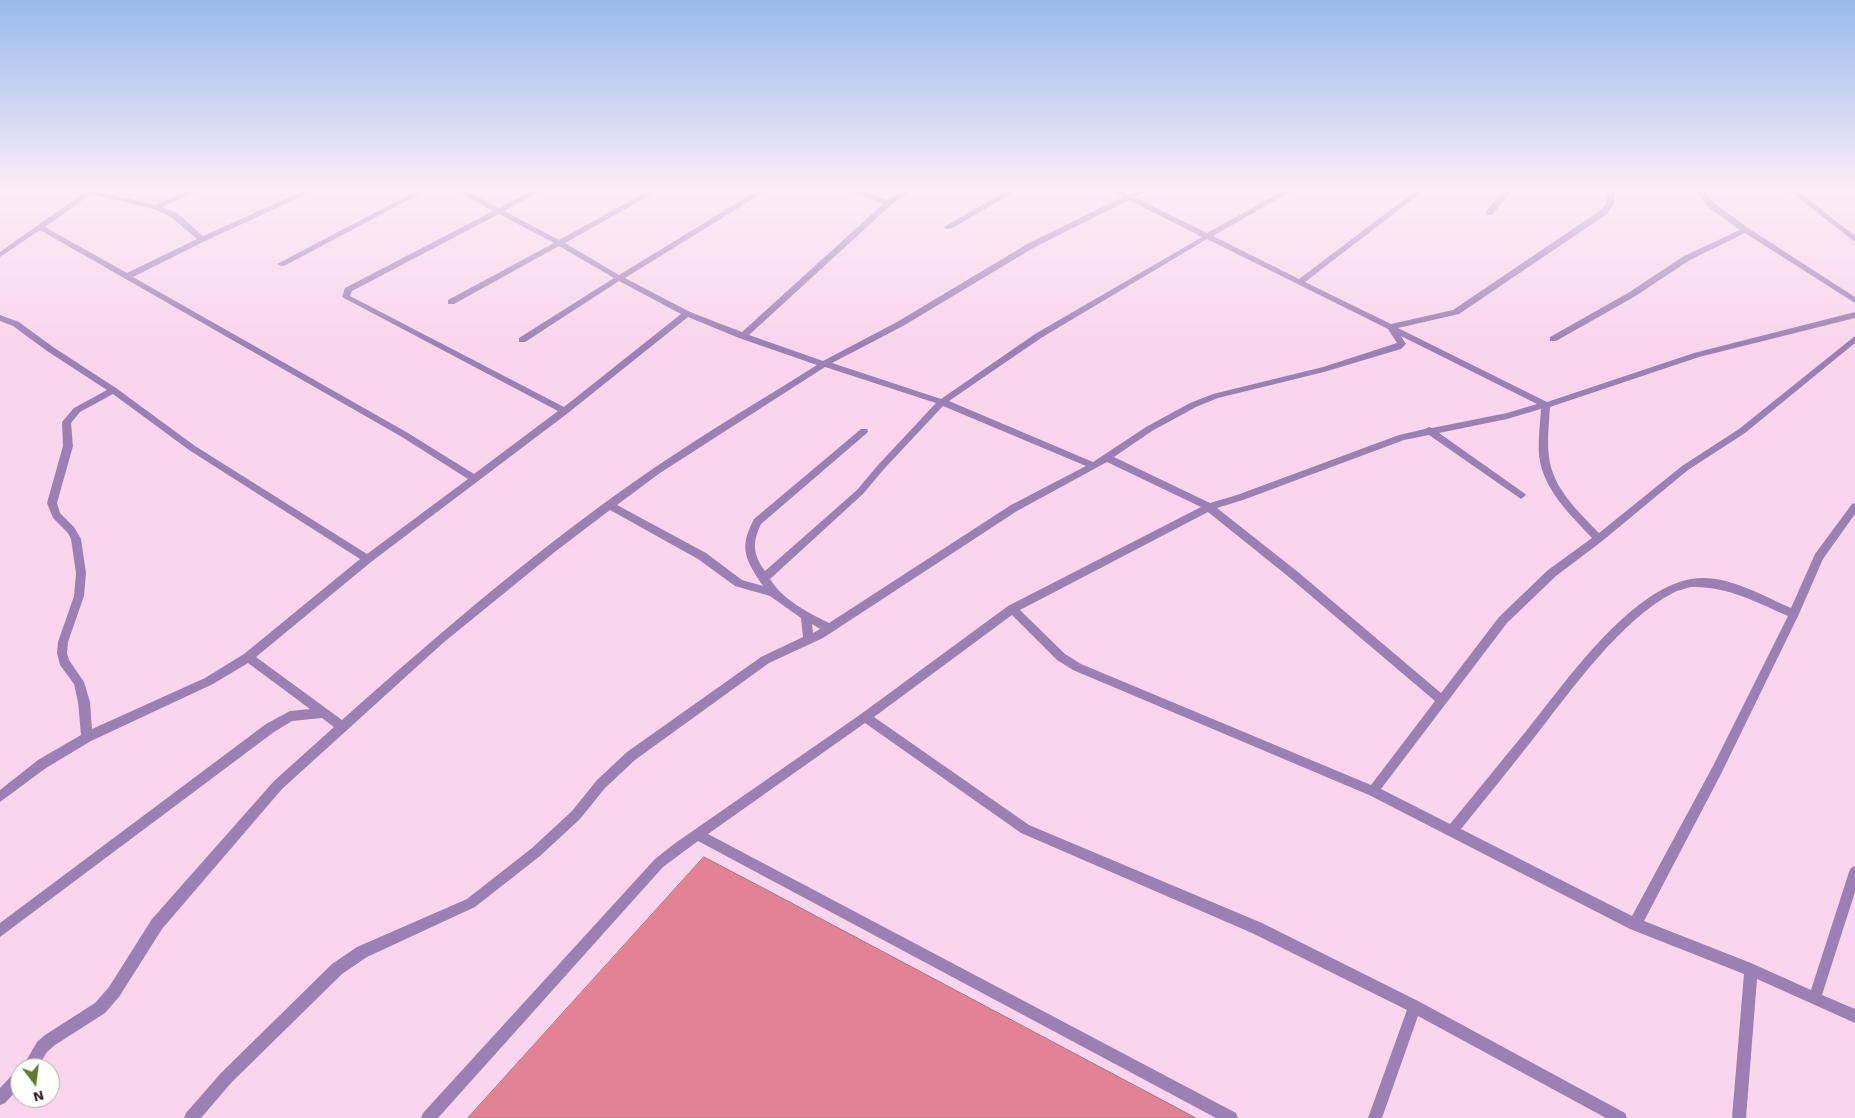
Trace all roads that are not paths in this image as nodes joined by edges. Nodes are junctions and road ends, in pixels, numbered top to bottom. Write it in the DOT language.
graph roads {
  1 [pos="19,241"];
  2 [pos="65,241"];
  3 [pos="198,241"];
  4 [pos="325,241"];
  5 [pos="441,241"];
  6 [pos="679,241"];
  7 [pos="846,241"];
  8 [pos="1040,241"];
  9 [pos="1199,241"];
  10 [pos="1218,241"];
  11 [pos="1353,241"];
  12 [pos="1561,241"];
  13 [pos="1722,241"];
  14 [pos="1763,241"];
  15 [pos="558,242"];
  16 [pos="0,254"];
  17 [pos="281,264"];
  18 [pos="126,276"];
  19 [pos="619,278"];
  20 [pos="1299,282"];
  21 [pos="1855,300"];
  22 [pos="451,302"];
  23 [pos="686,314"];
  24 [pos="1855,315"];
  25 [pos="0,318"];
  26 [pos="1390,327"];
  27 [pos="742,336"];
  28 [pos="1554,339"];
  29 [pos="1855,339"];
  30 [pos="522,340"];
  31 [pos="824,364"];
  32 [pos="113,390"];
  33 [pos="942,402"];
  34 [pos="1546,405"];
  35 [pos="566,411"];
  36 [pos="1428,430"];
  37 [pos="864,431"];
  38 [pos="1106,457"];
  39 [pos="1094,466"];
  40 [pos="475,479"];
  41 [pos="1521,495"];
  42 [pos="609,505"];
  43 [pos="1209,507"];
  44 [pos="1855,507"];
  45 [pos="1598,539"];
  46 [pos="367,559"];
  47 [pos="764,578"];
  48 [pos="773,593"];
  49 [pos="1012,609"];
  50 [pos="1794,614"];
  51 [pos="806,616"];
  52 [pos="829,628"];
  53 [pos="809,640"];
  54 [pos="248,657"];
  55 [pos="1442,700"];
  56 [pos="323,712"];
  57 [pos="865,716"];
  58 [pos="342,727"];
  59 [pos="87,737"];
  60 [pos="1373,791"];
  61 [pos="0,797"];
  62 [pos="1453,830"];
  63 [pos="698,834"];
  64 [pos="1855,872"];
  65 [pos="1635,924"];
  66 [pos="0,931"];
  67 [pos="1751,970"];
  68 [pos="1815,997"];
  69 [pos="1415,1006"];
  70 [pos="1855,1016"];
  71 [pos="35,1058"];
  72 [pos="10,1088"];
  73 [pos="0,1098"];
  74 [pos="191,1118"];
  75 [pos="428,1118"];
  76 [pos="1231,1118"];
  77 [pos="1375,1118"];
  78 [pos="1620,1118"];
  79 [pos="1739,1118"];
  1 -- 16 [label="street"];
  2 -- 18 [label="street"];
  3 -- 18 [label="street"];
  4 -- 17 [label="street"];
  5 -- 35 [label="street"];
  6 -- 19 [label="street"];
  7 -- 27 [label="street"];
  8 -- 31 [label="street"];
  9 -- 33 [label="street"];
  10 -- 20 [label="street"];
  11 -- 20 [label="street"];
  12 -- 26 [label="street"];
  13 -- 28 [label="street"];
  14 -- 21 [label="street"];
  15 -- 19 [label="street"];
  15 -- 22 [label="street"];
  18 -- 40 [label="street"];
  19 -- 23 [label="street"];
  19 -- 30 [label="street"];
  20 -- 26 [label="street"];
  23 -- 27 [label="street"];
  23 -- 35 [label="street"];
  24 -- 34 [label="street"];
  25 -- 32 [label="street"];
  26 -- 34 [label="street"];
  26 -- 38 [label="street"];
  27 -- 31 [label="street"];
  29 -- 45 [label="street"];
  31 -- 33 [label="street"];
  31 -- 42 [label="street"];
  32 -- 46 [label="street"];
  32 -- 59 [label="street"];
  33 -- 39 [label="street"];
  33 -- 47 [label="street"];
  34 -- 36 [label="street"];
  34 -- 45 [label="street"];
  35 -- 40 [label="street"];
  36 -- 41 [label="street"];
  36 -- 43 [label="street"];
  37 -- 47 [label="street"];
  38 -- 39 [label="street"];
  38 -- 43 [label="street"];
  39 -- 52 [label="street"];
  40 -- 46 [label="street"];
  42 -- 48 [label="street"];
  42 -- 58 [label="street"];
  43 -- 49 [label="street"];
  43 -- 55 [label="street"];
  44 -- 50 [label="street"];
  45 -- 55 [label="street"];
  46 -- 54 [label="street"];
  47 -- 48 [label="street"];
  48 -- 51 [label="street"];
  49 -- 57 [label="street"];
  49 -- 60 [label="street"];
  50 -- 62 [label="street"];
  50 -- 65 [label="street"];
  51 -- 52 [label="street"];
  51 -- 53 [label="street"];
  52 -- 53 [label="street"];
  53 -- 74 [label="street"];
  54 -- 56 [label="street"];
  54 -- 59 [label="street"];
  55 -- 60 [label="street"];
  56 -- 58 [label="street"];
  56 -- 66 [label="street"];
  57 -- 63 [label="street"];
  57 -- 69 [label="street"];
  58 -- 71 [label="street"];
  59 -- 61 [label="street"];
  60 -- 62 [label="street"];
  62 -- 65 [label="street"];
  63 -- 75 [label="street"];
  63 -- 76 [label="street"];
  64 -- 68 [label="street"];
  65 -- 67 [label="street"];
  67 -- 68 [label="street"];
  67 -- 79 [label="street"];
  68 -- 70 [label="street"];
  69 -- 77 [label="street"];
  69 -- 78 [label="street"];
  72 -- 73 [label="street"];
}
